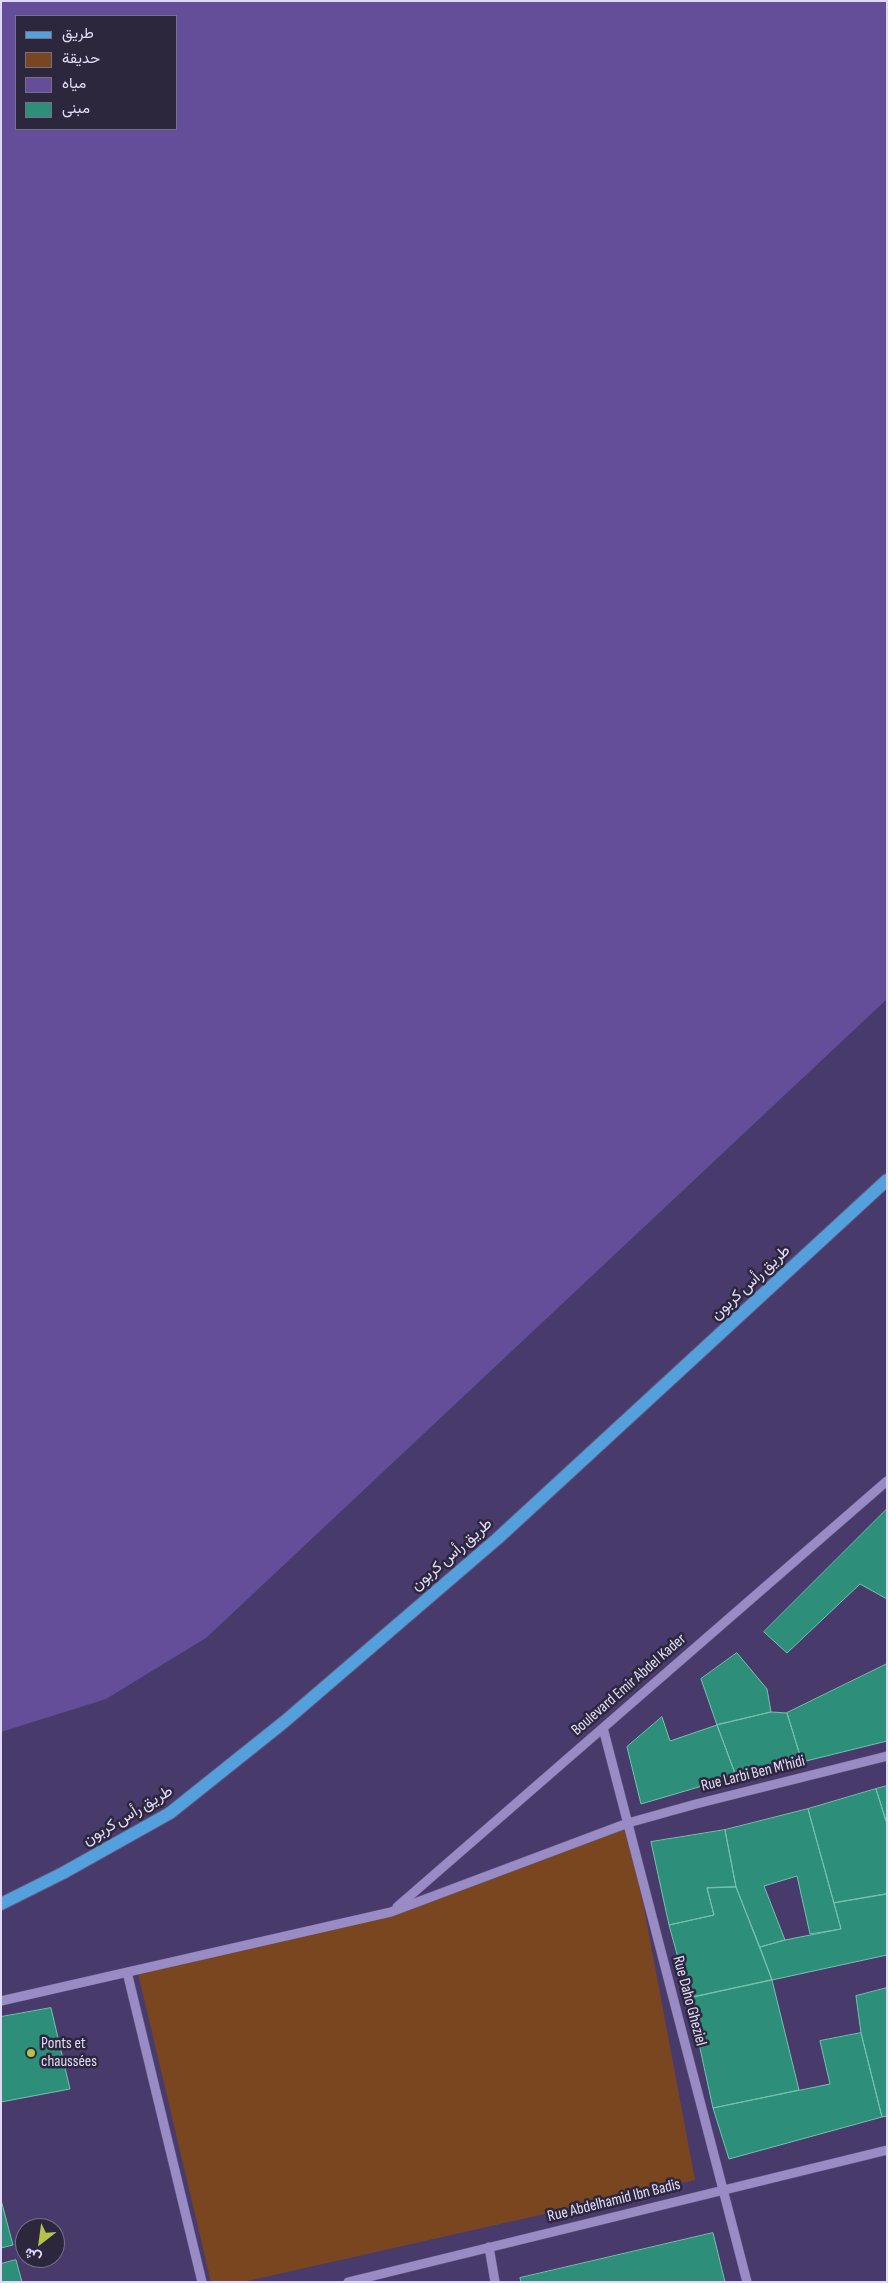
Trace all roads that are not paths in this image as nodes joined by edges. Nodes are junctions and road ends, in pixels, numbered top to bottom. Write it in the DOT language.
graph roads {
  1 [pos="887,1180"];
  2 [pos="887,1481"];
  3 [pos="603,1728"];
  4 [pos="887,1756"];
  5 [pos="628,1823"];
  6 [pos="1,1904"];
  7 [pos="391,1912"];
  8 [pos="127,1972"];
  9 [pos="1,2001"];
  10 [pos="887,2150"];
  11 [pos="723,2190"];
  12 [pos="489,2247"];
  13 [pos="202,2282"];
  14 [pos="348,2282"];
  15 [pos="495,2282"];
  16 [pos="747,2282"];
  1 -- 6 [label="main road, طريق رأس كربون"];
  2 -- 3 [label="street, Boulevard Emir Abdel Kader"];
  3 -- 5 [label="street, Rue Daho Gheziel"];
  3 -- 7 [label="street, Boulevard Emir Abdel Kader"];
  4 -- 5 [label="street, Rue Larbi Ben M'hidi"];
  5 -- 7 [label="street, Rue Larbi Ben M'hidi"];
  5 -- 11 [label="street, Rue Daho Gheziel"];
  7 -- 8 [label="street, Rue Larbi Ben M'hidi"];
  8 -- 9 [label="street, Rue Larbi Ben M'hidi"];
  8 -- 13 [label="street"];
  10 -- 11 [label="street, Rue Abdelhamid Ibn Badis"];
  11 -- 12 [label="street, Rue Abdelhamid Ibn Badis"];
  11 -- 16 [label="street, Rue Daho Gheziel"];
  12 -- 14 [label="street, Rue Abdelhamid Ibn Badis"];
  12 -- 15 [label="street"];
}
